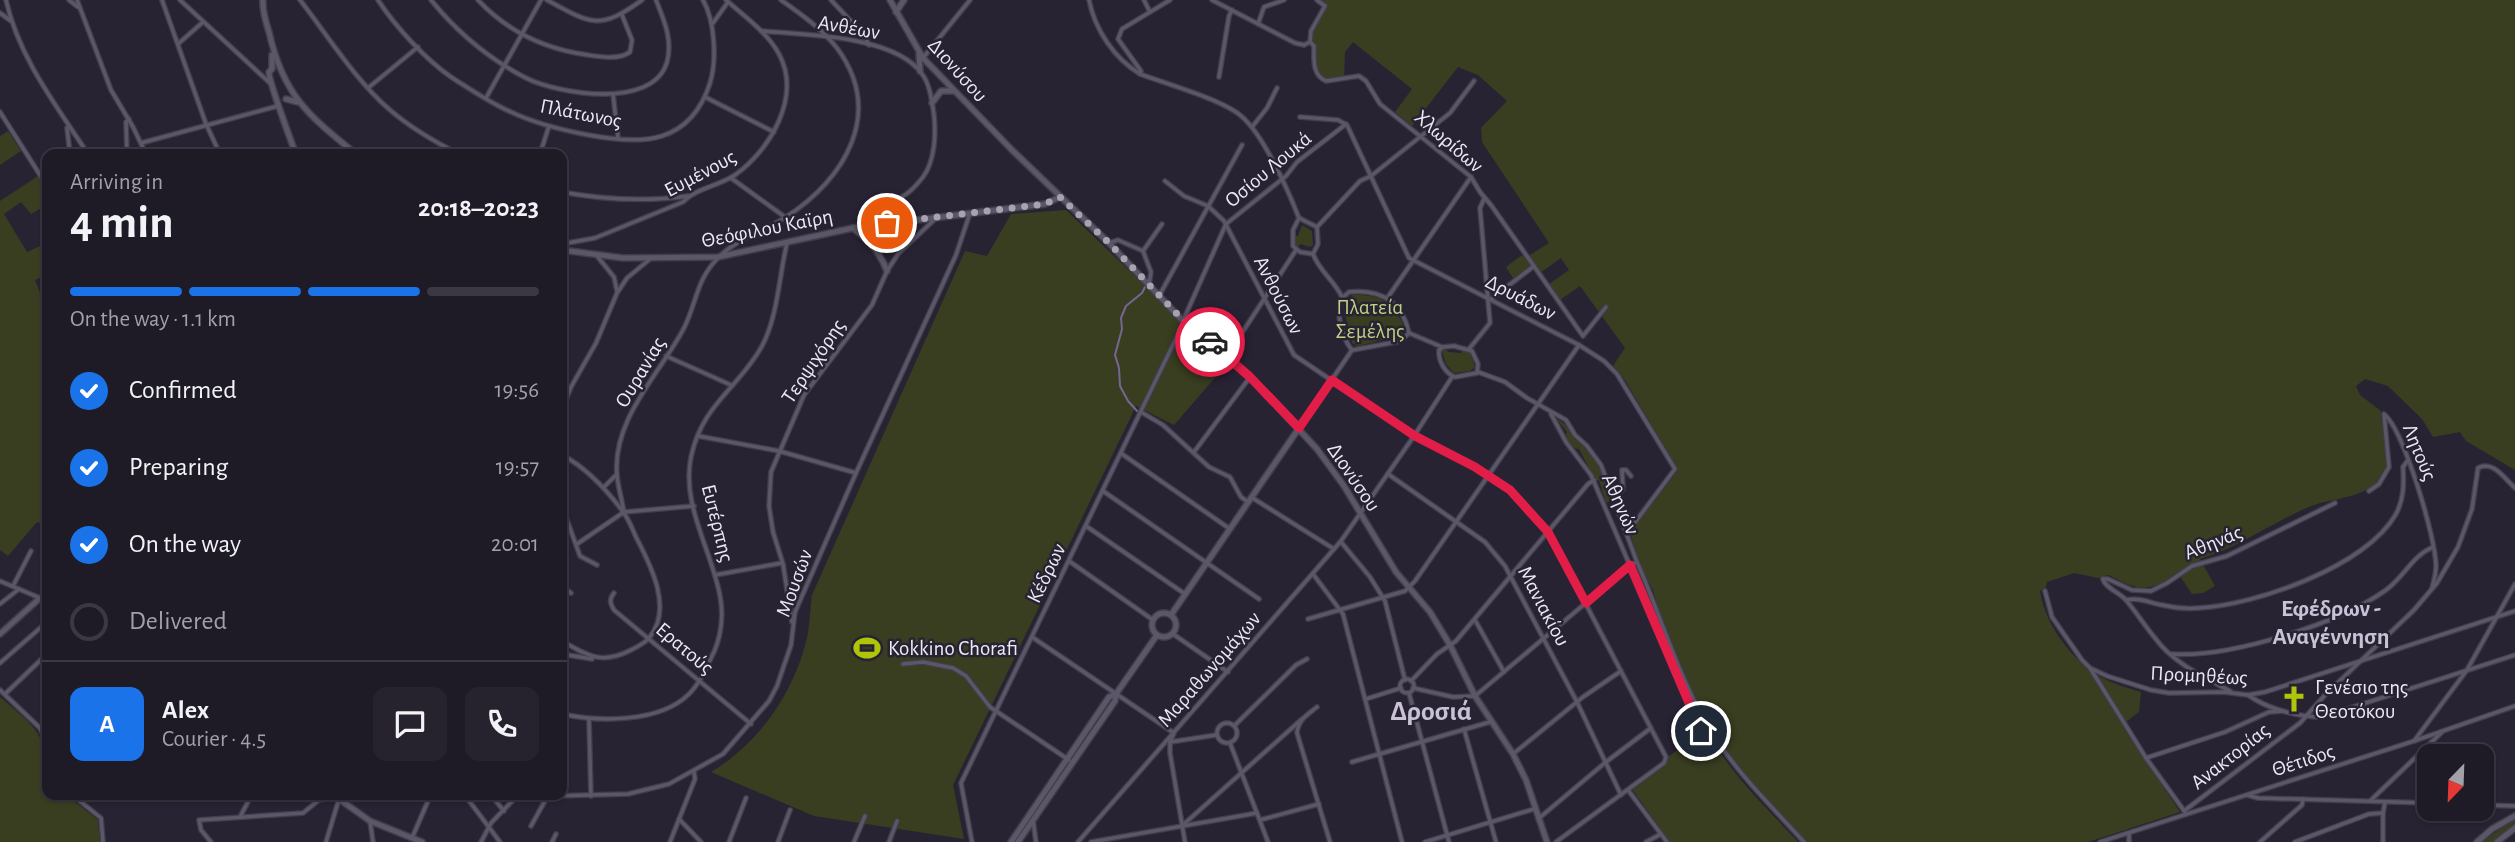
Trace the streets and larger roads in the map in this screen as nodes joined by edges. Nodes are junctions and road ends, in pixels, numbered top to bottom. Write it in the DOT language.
graph roads {
  1 [pos="6,0"];
  2 [pos="69,0"];
  3 [pos="77,0"];
  4 [pos="162,0"];
  5 [pos="180,0"];
  6 [pos="263,0"];
  7 [pos="300,0"];
  8 [pos="431,0"];
  9 [pos="478,0"];
  10 [pos="541,0"];
  11 [pos="547,0"];
  12 [pos="642,0"];
  13 [pos="656,0"];
  14 [pos="703,0"];
  15 [pos="781,0"];
  16 [pos="831,0"];
  17 [pos="890,0"];
  18 [pos="904,0"];
  19 [pos="970,0"];
  20 [pos="1090,0"];
  21 [pos="1144,0"];
  22 [pos="1170,0"];
  23 [pos="1212,0"];
  24 [pos="1284,0"];
  25 [pos="1317,0"];
  26 [pos="379,1"];
  27 [pos="727,1"];
  28 [pos="80,8"];
  29 [pos="1232,10"];
  30 [pos="896,12"];
  31 [pos="1150,12"];
  32 [pos="0,13"];
  33 [pos="622,15"];
  34 [pos="11,22"];
  35 [pos="204,22"];
  36 [pos="1258,23"];
  37 [pos="712,24"];
  38 [pos="760,31"];
  39 [pos="522,35"];
  40 [pos="826,36"];
  41 [pos="1310,42"];
  42 [pos="178,44"];
  43 [pos="271,44"];
  44 [pos="869,45"];
  45 [pos="418,47"];
  46 [pos="921,56"];
  47 [pos="248,62"];
  48 [pos="504,66"];
  49 [pos="934,69"];
  50 [pos="271,70"];
  51 [pos="281,71"];
  52 [pos="922,74"];
  53 [pos="1140,74"];
  54 [pos="1219,77"];
  55 [pos="1474,81"];
  56 [pos="271,85"];
  57 [pos="368,88"];
  58 [pos="1277,88"];
  59 [pos="289,90"];
  60 [pos="956,92"];
  61 [pos="612,94"];
  62 [pos="705,97"];
  63 [pos="486,98"];
  64 [pos="283,103"];
  65 [pos="300,103"];
  66 [pos="932,103"];
  67 [pos="0,112"];
  68 [pos="1300,117"];
  69 [pos="129,119"];
  70 [pos="206,124"];
  71 [pos="1346,124"];
  72 [pos="549,125"];
  73 [pos="66,126"];
  74 [pos="1252,127"];
  75 [pos="774,132"];
  76 [pos="1422,136"];
  77 [pos="618,138"];
  78 [pos="141,143"];
  79 [pos="1242,145"];
  80 [pos="69,149"];
  81 [pos="84,149"];
  82 [pos="127,149"];
  83 [pos="144,149"];
  84 [pos="218,149"];
  85 [pos="295,149"];
  86 [pos="350,149"];
  87 [pos="450,149"];
  88 [pos="542,149"];
  89 [pos="1371,176"];
  90 [pos="1471,177"];
  91 [pos="42,178"];
  92 [pos="731,178"];
  93 [pos="1282,179"];
  94 [pos="1165,181"];
  95 [pos="567,193"];
  96 [pos="690,195"];
  97 [pos="1060,197"];
  98 [pos="1485,198"];
  99 [pos="1208,206"];
  100 [pos="970,214"];
  101 [pos="785,217"];
  102 [pos="937,218"];
  103 [pos="1299,218"];
  104 [pos="1163,224"];
  105 [pos="1226,225"];
  106 [pos="863,226"];
  107 [pos="1317,227"];
  108 [pos="853,228"];
  109 [pos="567,243"];
  110 [pos="787,243"];
  111 [pos="1109,243"];
  112 [pos="1296,250"];
  113 [pos="567,251"];
  114 [pos="1143,251"];
  115 [pos="1313,254"];
  116 [pos="597,257"];
  117 [pos="718,257"];
  118 [pos="651,259"];
  119 [pos="1414,261"];
  120 [pos="1534,267"];
  121 [pos="887,271"];
  122 [pos="1149,285"];
  123 [pos="617,293"];
  124 [pos="1159,296"];
  125 [pos="1342,297"];
  126 [pos="1264,298"];
  127 [pos="1388,298"];
  128 [pos="1489,298"];
  129 [pos="1606,307"];
  130 [pos="1184,321"];
  131 [pos="1409,333"];
  132 [pos="1579,345"];
  133 [pos="1442,347"];
  134 [pos="1469,349"];
  135 [pos="1352,350"];
  136 [pos="666,356"];
  137 [pos="1227,356"];
  138 [pos="1478,372"];
  139 [pos="1250,377"];
  140 [pos="1452,377"];
  141 [pos="1332,380"];
  142 [pos="731,385"];
  143 [pos="567,397"];
  144 [pos="1538,404"];
  145 [pos="1141,412"];
  146 [pos="1550,412"];
  147 [pos="1299,428"];
  148 [pos="698,436"];
  149 [pos="1415,436"];
  150 [pos="779,451"];
  151 [pos="1194,452"];
  152 [pos="1122,454"];
  153 [pos="567,459"];
  154 [pos="2408,460"];
  155 [pos="856,473"];
  156 [pos="617,474"];
  157 [pos="1388,474"];
  158 [pos="1489,475"];
  159 [pos="1631,475"];
  160 [pos="1594,480"];
  161 [pos="604,487"];
  162 [pos="2515,488"];
  163 [pos="1103,491"];
  164 [pos="2369,491"];
  165 [pos="1250,500"];
  166 [pos="1615,501"];
  167 [pos="2335,503"];
  168 [pos="694,506"];
  169 [pos="1605,506"];
  170 [pos="624,512"];
  171 [pos="1361,514"];
  172 [pos="567,520"];
  173 [pos="1457,522"];
  174 [pos="1086,526"];
  175 [pos="1626,528"];
  176 [pos="1230,529"];
  177 [pos="1548,532"];
  178 [pos="1341,541"];
  179 [pos="577,544"];
  180 [pos="2433,547"];
  181 [pos="1334,549"];
  182 [pos="31,551"];
  183 [pos="1637,560"];
  184 [pos="1069,561"];
  185 [pos="1207,562"];
  186 [pos="782,563"];
  187 [pos="597,565"];
  188 [pos="1630,565"];
  189 [pos="1313,574"];
  190 [pos="715,575"];
  191 [pos="1512,575"];
  192 [pos="0,581"];
  193 [pos="2515,584"];
  194 [pos="13,586"];
  195 [pos="1409,588"];
  196 [pos="2432,588"];
  197 [pos="19,589"];
  198 [pos="567,590"];
  199 [pos="2045,591"];
  200 [pos="571,593"];
  201 [pos="614,593"];
  202 [pos="1185,594"];
  203 [pos="1383,597"];
  204 [pos="40,598"];
  205 [pos="1259,599"];
  206 [pos="2126,600"];
  207 [pos="1586,603"];
  208 [pos="0,604"];
  209 [pos="1341,609"];
  210 [pos="793,611"];
  211 [pos="2515,611"];
  212 [pos="1171,615"];
  213 [pos="2498,617"];
  214 [pos="1308,619"];
  215 [pos="1153,620"];
  216 [pos="1475,620"];
  217 [pos="42,626"];
  218 [pos="793,628"];
  219 [pos="0,634"];
  220 [pos="1173,634"];
  221 [pos="1157,635"];
  222 [pos="1032,637"];
  223 [pos="649,638"];
  224 [pos="1543,638"];
  225 [pos="567,644"];
  226 [pos="1450,645"];
  227 [pos="2171,654"];
  228 [pos="567,655"];
  229 [pos="2515,655"];
  230 [pos="42,659"];
  231 [pos="598,659"];
  232 [pos="1307,659"];
  233 [pos="2361,662"];
  234 [pos="0,663"];
  235 [pos="903,664"];
  236 [pos="2090,668"];
  237 [pos="2467,670"];
  238 [pos="1504,671"];
  239 [pos="1621,671"];
  240 [pos="1228,672"];
  241 [pos="1405,680"];
  242 [pos="700,681"];
  243 [pos="1412,681"];
  244 [pos="1401,688"];
  245 [pos="1413,688"];
  246 [pos="0,690"];
  247 [pos="1409,693"];
  248 [pos="2235,693"];
  249 [pos="5,694"];
  250 [pos="1116,694"];
  251 [pos="2248,695"];
  252 [pos="1475,696"];
  253 [pos="1365,699"];
  254 [pos="1577,702"];
  255 [pos="2515,706"];
  256 [pos="1317,707"];
  257 [pos="996,711"];
  258 [pos="2287,712"];
  259 [pos="567,715"];
  260 [pos="2309,715"];
  261 [pos="1303,719"];
  262 [pos="589,720"];
  263 [pos="1490,722"];
  264 [pos="751,724"];
  265 [pos="1234,726"];
  266 [pos="1651,728"];
  267 [pos="1464,729"];
  268 [pos="1701,731"];
  269 [pos="2443,731"];
  270 [pos="42,732"];
  271 [pos="1174,733"];
  272 [pos="1217,734"];
  273 [pos="2414,741"];
  274 [pos="1422,742"];
  275 [pos="1170,743"];
  276 [pos="1230,743"];
  277 [pos="1513,754"];
  278 [pos="1379,755"];
  279 [pos="2146,758"];
  280 [pos="1070,761"];
  281 [pos="1352,762"];
  282 [pos="1606,762"];
  283 [pos="694,772"];
  284 [pos="1242,772"];
  285 [pos="1628,790"];
  286 [pos="2246,794"];
  287 [pos="1621,795"];
  288 [pos="567,796"];
  289 [pos="591,796"];
  290 [pos="746,798"];
  291 [pos="2303,799"];
  292 [pos="78,800"];
  293 [pos="249,800"];
  294 [pos="319,800"];
  295 [pos="336,800"];
  296 [pos="342,800"];
  297 [pos="428,800"];
  298 [pos="468,800"];
  299 [pos="495,800"];
  300 [pos="513,800"];
  301 [pos="545,800"];
  302 [pos="2370,800"];
  303 [pos="2385,802"];
  304 [pos="2417,803"];
  305 [pos="1319,804"];
  306 [pos="2494,805"];
  307 [pos="2515,806"];
  308 [pos="1534,808"];
  309 [pos="503,810"];
  310 [pos="790,810"];
  311 [pos="1032,811"];
  312 [pos="2185,812"];
  313 [pos="1257,813"];
  314 [pos="2383,813"];
  315 [pos="865,816"];
  316 [pos="2515,816"];
  317 [pos="240,817"];
  318 [pos="679,819"];
  319 [pos="1537,819"];
  320 [pos="1033,820"];
  321 [pos="1260,820"];
  322 [pos="370,821"];
  323 [pos="897,821"];
  324 [pos="1489,821"];
  325 [pos="531,826"];
  326 [pos="1182,826"];
  327 [pos="488,827"];
  328 [pos="2515,828"];
  329 [pos="2129,833"];
  330 [pos="556,834"];
  331 [pos="1661,834"];
  332 [pos="1446,835"];
  333 [pos="412,838"];
  334 [pos="1115,840"];
  335 [pos="103,842"];
  336 [pos="211,842"];
  337 [pos="326,842"];
  338 [pos="373,842"];
  339 [pos="422,842"];
  340 [pos="481,842"];
  341 [pos="500,842"];
  342 [pos="552,842"];
  343 [pos="670,842"];
  344 [pos="701,842"];
  345 [pos="729,842"];
  346 [pos="778,842"];
  347 [pos="855,842"];
  348 [pos="889,842"];
  349 [pos="972,842"];
  350 [pos="1011,842"];
  351 [pos="1018,842"];
  352 [pos="1036,842"];
  353 [pos="1078,842"];
  354 [pos="1091,842"];
  355 [pos="1185,842"];
  356 [pos="1268,842"];
  357 [pos="1330,842"];
  358 [pos="1402,842"];
  359 [pos="1425,842"];
  360 [pos="1448,842"];
  361 [pos="1496,842"];
  362 [pos="1546,842"];
  363 [pos="1556,842"];
  364 [pos="1646,842"];
  365 [pos="1667,842"];
  366 [pos="1804,842"];
  367 [pos="2100,842"];
  368 [pos="2129,842"];
  369 [pos="2260,842"];
  370 [pos="2295,842"];
  371 [pos="2383,842"];
  372 [pos="2477,842"];
  373 [pos="2497,842"];
  1 -- 34 [label="street"];
  2 -- 28 [label="street"];
  3 -- 28 [label="street"];
  4 -- 42 [label="street"];
  5 -- 35 [label="street"];
  6 -- 43 [label="street"];
  7 -- 57 [label="street"];
  8 -- 48 [label="street"];
  9 -- 39 [label="street"];
  10 -- 39 [label="street"];
  11 -- 33 [label="street"];
  12 -- 33 [label="street"];
  13 -- 61 [label="street"];
  14 -- 37 [label="street, Πλάτωνος"];
  15 -- 40 [label="street, Ουρανίας"];
  16 -- 44 [label="street"];
  17 -- 30 [label="street, Διονύσου"];
  18 -- 30 [label="street"];
  19 -- 46 [label="street"];
  20 -- 53 [label="street"];
  21 -- 31 [label="street"];
  22 -- 31 [label="street"];
  23 -- 29 [label="street"];
  24 -- 36 [label="street"];
  25 -- 41 [label="street"];
  26 -- 45 [label="street, Πλάτωνος"];
  27 -- 37 [label="street"];
  27 -- 38 [label="street"];
  28 -- 69 [label="street"];
  29 -- 36 [label="street"];
  29 -- 54 [label="street"];
  30 -- 46 [label="street, Διονύσου"];
  31 -- 53 [label="street"];
  32 -- 34 [label="street"];
  33 -- 39 [label="street"];
  34 -- 73 [label="street"];
  35 -- 42 [label="street"];
  35 -- 47 [label="street"];
  36 -- 41 [label="street"];
  37 -- 62 [label="street, Πλάτωνος"];
  38 -- 40 [label="street, Ανθέων"];
  38 -- 75 [label="street, Ευμένους"];
  39 -- 48 [label="street"];
  40 -- 44 [label="street, Ανθέων"];
  40 -- 101 [label="street, Ουρανίας"];
  41 -- 76 [label="street, Χλωρίδων"];
  42 -- 70 [label="street"];
  43 -- 50 [label="street"];
  43 -- 51 [label="street"];
  44 -- 52 [label="street, Ανθέων"];
  45 -- 57 [label="street"];
  45 -- 63 [label="street, Πλάτωνος"];
  46 -- 49 [label="street, Διονύσου"];
  46 -- 52 [label="street"];
  47 -- 50 [label="street"];
  47 -- 56 [label="street"];
  48 -- 61 [label="street"];
  48 -- 63 [label="street"];
  49 -- 52 [label="street"];
  49 -- 60 [label="street, Διονύσου"];
  50 -- 51 [label="street"];
  50 -- 56 [label="street"];
  51 -- 59 [label="street"];
  52 -- 66 [label="street"];
  53 -- 74 [label="street"];
  55 -- 76 [label="street"];
  56 -- 64 [label="street"];
  57 -- 87 [label="street"];
  58 -- 74 [label="street"];
  59 -- 64 [label="street"];
  59 -- 65 [label="street"];
  60 -- 66 [label="street"];
  60 -- 97 [label="street, Διονύσου"];
  61 -- 77 [label="street"];
  62 -- 75 [label="street"];
  62 -- 77 [label="street, Πλάτωνος"];
  63 -- 72 [label="street, Πλάτωνος"];
  64 -- 65 [label="street"];
  64 -- 70 [label="street"];
  64 -- 85 [label="street"];
  65 -- 86 [label="street"];
  66 -- 106 [label="street"];
  67 -- 91 [label="street"];
  68 -- 71 [label="street"];
  69 -- 78 [label="street"];
  69 -- 82 [label="street"];
  70 -- 78 [label="street"];
  70 -- 84 [label="street"];
  71 -- 89 [label="street"];
  71 -- 93 [label="street, Οσίου Λουκά"];
  72 -- 77 [label="street, Πλάτωνος"];
  72 -- 88 [label="street"];
  73 -- 80 [label="street"];
  73 -- 81 [label="street"];
  74 -- 93 [label="street"];
  75 -- 92 [label="street, Ευμένους"];
  76 -- 89 [label="street"];
  76 -- 90 [label="street, Χλωρίδων"];
  78 -- 83 [label="street"];
  79 -- 99 [label="street"];
  89 -- 107 [label="street"];
  89 -- 119 [label="street"];
  90 -- 98 [label="street, Χλωρίδων"];
  90 -- 119 [label="street"];
  92 -- 96 [label="street, Ευμένους"];
  92 -- 101 [label="street"];
  93 -- 103 [label="street"];
  93 -- 105 [label="street, Οσίου Λουκά"];
  94 -- 99 [label="street, Ανθούσων"];
  95 -- 96 [label="street"];
  96 -- 109 [label="street, Ευμένους"];
  97 -- 100 [label="street, Θεόφιλου Καϊρη"];
  97 -- 111 [label="street, Διονύσου"];
  98 -- 120 [label="street, Χλωρίδων"];
  98 -- 128 [label="street"];
  99 -- 105 [label="street, Ανθούσων"];
  99 -- 124 [label="street"];
  100 -- 102 [label="street, Θεόφιλου Καϊρη"];
  100 -- 155 [label="street, Μουσών"];
  101 -- 117 [label="street, Ουρανίας"];
  102 -- 106 [label="street, Θεόφιλου Καϊρη"];
  102 -- 121 [label="street, Τερψιχόρης"];
  103 -- 107 [label="street"];
  103 -- 112 [label="street"];
  104 -- 114 [label="street"];
  105 -- 126 [label="street, Ανθούσων"];
  105 -- 130 [label="street, Οσίου Λουκά"];
  106 -- 108 [label="street, Θεόφιλου Καϊρη"];
  107 -- 115 [label="street"];
  108 -- 110 [label="street, Θεόφιλου Καϊρη"];
  108 -- 121 [label="street"];
  110 -- 117 [label="street, Θεόφιλου Καϊρη"];
  110 -- 142 [label="street, Ευτέρπης"];
  111 -- 114 [label="street"];
  111 -- 122 [label="street, Διονύσου"];
  112 -- 115 [label="street"];
  112 -- 126 [label="street"];
  113 -- 116 [label="street, Θεόφιλου Καϊρη"];
  114 -- 122 [label="street"];
  115 -- 125 [label="street"];
  116 -- 118 [label="street, Θεόφιλου Καϊρη"];
  116 -- 123 [label="street"];
  117 -- 118 [label="street, Θεόφιλου Καϊρη"];
  117 -- 136 [label="street, Ουρανίας"];
  118 -- 123 [label="street"];
  119 -- 127 [label="street"];
  119 -- 128 [label="street, Δρυάδων"];
  120 -- 128 [label="street"];
  120 -- 129 [label="street, Χλωρίδων"];
  121 -- 150 [label="street, Τερψιχόρης"];
  122 -- 124 [label="street, Διονύσου"];
  123 -- 143 [label="street"];
  124 -- 130 [label="street, Διονύσου"];
  125 -- 127 [label="street"];
  125 -- 135 [label="street"];
  126 -- 137 [label="street"];
  126 -- 141 [label="street, Ανθούσων"];
  127 -- 131 [label="street"];
  128 -- 132 [label="street, Δρυάδων"];
  128 -- 134 [label="street"];
  130 -- 137 [label="street, Διονύσου"];
  130 -- 145 [label="street, Κέδρων"];
  131 -- 133 [label="street"];
  131 -- 135 [label="street"];
  132 -- 144 [label="street"];
  132 -- 175 [label="street, Δρυάδων"];
  133 -- 134 [label="street"];
  133 -- 140 [label="street"];
  134 -- 138 [label="street"];
  135 -- 141 [label="street"];
  136 -- 142 [label="street"];
  136 -- 156 [label="street, Ουρανίας"];
  137 -- 139 [label="street, Διονύσου"];
  138 -- 140 [label="street"];
  138 -- 144 [label="street, Αθηνών"];
  139 -- 147 [label="street, Διονύσου"];
  139 -- 151 [label="street"];
  140 -- 149 [label="street, Μαραθωνομάχων"];
  141 -- 147 [label="street"];
  141 -- 149 [label="street, Ανθούσων"];
  142 -- 148 [label="street, Ευτέρπης"];
  144 -- 146 [label="street, Αθηνών"];
  144 -- 158 [label="street"];
  145 -- 151 [label="street"];
  145 -- 152 [label="street, Κέδρων"];
  146 -- 160 [label="street, Αθηνών"];
  146 -- 166 [label="street, Αθηνών"];
  147 -- 165 [label="street"];
  147 -- 171 [label="street, Διονύσου"];
  148 -- 150 [label="street"];
  148 -- 168 [label="street, Ευτέρπης"];
  149 -- 157 [label="street, Μαραθωνομάχων"];
  149 -- 158 [label="street, Ανθούσων"];
  150 -- 155 [label="street"];
  150 -- 186 [label="street, Τερψιχόρης"];
  151 -- 165 [label="street"];
  152 -- 163 [label="street, Κέδρων"];
  152 -- 176 [label="street"];
  153 -- 161 [label="street"];
  154 -- 164 [label="street, Λητούς"];
  154 -- 180 [label="street, Λητούς"];
  154 -- 206 [label="street"];
  155 -- 210 [label="street, Μουσών"];
  156 -- 161 [label="street"];
  156 -- 170 [label="street, Ουρανίας"];
  157 -- 171 [label="street, Μαραθωνομάχων"];
  157 -- 173 [label="street, Μανιακίου"];
  158 -- 173 [label="street"];
  158 -- 177 [label="street, Ανθούσων"];
  159 -- 166 [label="street"];
  160 -- 169 [label="street, Αθηνών"];
  160 -- 177 [label="street"];
  161 -- 170 [label="street"];
  162 -- 196 [label="street, Ανακτορίας"];
  163 -- 174 [label="street, Κέδρων"];
  163 -- 185 [label="street"];
  165 -- 176 [label="street"];
  165 -- 181 [label="street"];
  166 -- 169 [label="street"];
  166 -- 175 [label="street, Αθηνών"];
  167 -- 206 [label="street, Αθηνάς"];
  168 -- 170 [label="street"];
  168 -- 190 [label="street, Ευτέρπης"];
  169 -- 188 [label="street, Αθηνών"];
  170 -- 179 [label="street"];
  170 -- 223 [label="street"];
  171 -- 178 [label="street, Μαραθωνομάχων"];
  171 -- 195 [label="street, Διονύσου"];
  172 -- 179 [label="street"];
  173 -- 191 [label="street, Μανιακίου"];
  173 -- 195 [label="street"];
  174 -- 184 [label="street, Κέδρων"];
  174 -- 202 [label="street"];
  175 -- 183 [label="street, Αθηνών"];
  176 -- 185 [label="street"];
  177 -- 191 [label="street"];
  177 -- 207 [label="street, Ανθούσων"];
  178 -- 181 [label="street, Μαραθωνομάχων"];
  178 -- 203 [label="street"];
  179 -- 187 [label="street"];
  180 -- 196 [label="street, Λητούς"];
  180 -- 227 [label="street"];
  181 -- 189 [label="street, Μαραθωνομάχων"];
  182 -- 194 [label="street"];
  183 -- 188 [label="street"];
  183 -- 366 [label="street, Αθηνών"];
  184 -- 215 [label="street"];
  184 -- 222 [label="street, Κέδρων"];
  185 -- 202 [label="street"];
  185 -- 205 [label="street"];
  186 -- 190 [label="street"];
  186 -- 210 [label="street, Τερψιχόρης"];
  188 -- 207 [label="street"];
  188 -- 268 [label="street, Αθηνών"];
  189 -- 209 [label="street"];
  189 -- 240 [label="street, Μαραθωνομάχων"];
  190 -- 242 [label="street, Ευτέρπης"];
  191 -- 216 [label="street"];
  191 -- 224 [label="street, Μανιακίου"];
  192 -- 194 [label="street"];
  193 -- 213 [label="street"];
  194 -- 197 [label="street"];
  195 -- 203 [label="street"];
  195 -- 226 [label="street, Διονύσου"];
  196 -- 233 [label="street, Ανακτορίας"];
  197 -- 204 [label="street"];
  197 -- 208 [label="street"];
  198 -- 200 [label="street"];
  199 -- 236 [label="street"];
  201 -- 223 [label="street, Ερατούς"];
  202 -- 212 [label="street"];
  203 -- 209 [label="street"];
  203 -- 241 [label="street"];
  204 -- 219 [label="street"];
  206 -- 227 [label="street"];
  207 -- 224 [label="street"];
  207 -- 239 [label="street, Ανθούσων"];
  209 -- 214 [label="street"];
  209 -- 253 [label="street"];
  210 -- 218 [label="street, Τερψιχόρης"];
  211 -- 213 [label="street, Προμηθέως"];
  212 -- 215 [label="street"];
  212 -- 220 [label="street"];
  213 -- 233 [label="street, Προμηθέως"];
  213 -- 237 [label="street"];
  215 -- 221 [label="street"];
  216 -- 226 [label="street"];
  216 -- 238 [label="street"];
  217 -- 234 [label="street"];
  218 -- 264 [label="street, Μουσών"];
  220 -- 221 [label="street"];
  220 -- 240 [label="street"];
  221 -- 250 [label="street"];
  222 -- 250 [label="street"];
  222 -- 257 [label="street, Κέδρων"];
  223 -- 231 [label="street"];
  223 -- 242 [label="street, Ερατούς"];
  224 -- 238 [label="street"];
  224 -- 254 [label="street, Μανιακίου"];
  225 -- 231 [label="street"];
  226 -- 243 [label="street"];
  226 -- 252 [label="street, Διονύσου"];
  227 -- 248 [label="street"];
  228 -- 231 [label="street"];
  229 -- 237 [label="street"];
  230 -- 249 [label="street"];
  232 -- 265 [label="street"];
  233 -- 251 [label="street, Προμηθέως"];
  233 -- 260 [label="street, Ανακτορίας"];
  235 -- 257 [label="street"];
  236 -- 248 [label="street, Προμηθέως"];
  236 -- 279 [label="street"];
  237 -- 260 [label="street"];
  237 -- 273 [label="street"];
  238 -- 252 [label="street"];
  239 -- 254 [label="street"];
  239 -- 266 [label="street, Ανθούσων"];
  240 -- 271 [label="street, Μαραθωνομάχων"];
  241 -- 243 [label="street"];
  241 -- 244 [label="street"];
  242 -- 262 [label="street, Ευτέρπης"];
  242 -- 264 [label="street, Ερατούς"];
  243 -- 245 [label="street"];
  244 -- 247 [label="street"];
  244 -- 253 [label="street"];
  245 -- 247 [label="street"];
  245 -- 252 [label="street"];
  246 -- 249 [label="street"];
  247 -- 274 [label="street"];
  248 -- 251 [label="street, Προμηθέως"];
  249 -- 270 [label="street"];
  250 -- 271 [label="street"];
  250 -- 280 [label="street"];
  251 -- 258 [label="street"];
  252 -- 263 [label="street, Διονύσου"];
  253 -- 278 [label="street"];
  254 -- 277 [label="street"];
  254 -- 282 [label="street, Μανιακίου"];
  255 -- 269 [label="street, Θέτιδος"];
  256 -- 261 [label="street"];
  257 -- 280 [label="street"];
  257 -- 349 [label="street, Κέδρων"];
  258 -- 260 [label="street"];
  258 -- 279 [label="street"];
  259 -- 262 [label="street, Ευτέρπης"];
  260 -- 312 [label="street, Ανακτορίας"];
  261 -- 284 [label="street"];
  261 -- 305 [label="street"];
  262 -- 289 [label="street"];
  263 -- 267 [label="street"];
  263 -- 277 [label="street, Διονύσου"];
  264 -- 283 [label="street, Μουσών"];
  265 -- 272 [label="street"];
  265 -- 276 [label="street"];
  266 -- 282 [label="street"];
  266 -- 285 [label="street, Ανθούσων"];
  267 -- 274 [label="street"];
  267 -- 324 [label="street"];
  269 -- 273 [label="street, Θέτιδος"];
  269 -- 302 [label="street"];
  271 -- 275 [label="street"];
  271 -- 353 [label="street, Μαραθωνομάχων"];
  272 -- 275 [label="street"];
  272 -- 276 [label="street"];
  273 -- 286 [label="street, Θέτιδος"];
  274 -- 278 [label="street"];
  274 -- 332 [label="street"];
  275 -- 326 [label="street"];
  276 -- 284 [label="street"];
  277 -- 308 [label="street, Διονύσου"];
  278 -- 281 [label="street"];
  278 -- 358 [label="street"];
  279 -- 312 [label="street"];
  280 -- 311 [label="street"];
  280 -- 320 [label="street"];
  282 -- 287 [label="street, Μανιακίου"];
  282 -- 319 [label="street"];
  283 -- 289 [label="street, Μουσών"];
  283 -- 318 [label="street"];
  284 -- 313 [label="street"];
  284 -- 326 [label="street"];
  285 -- 287 [label="street"];
  285 -- 331 [label="street"];
  286 -- 291 [label="street"];
  286 -- 312 [label="street, Θέτιδος"];
  287 -- 363 [label="street"];
  288 -- 289 [label="street, Μουσών"];
  290 -- 345 [label="street"];
  291 -- 302 [label="street"];
  291 -- 369 [label="street"];
  292 -- 335 [label="street"];
  293 -- 317 [label="street"];
  294 -- 317 [label="street"];
  295 -- 337 [label="street"];
  296 -- 322 [label="street"];
  297 -- 333 [label="street"];
  298 -- 327 [label="street"];
  299 -- 309 [label="street"];
  300 -- 309 [label="street"];
  301 -- 325 [label="street, Μουσών"];
  302 -- 303 [label="street"];
  303 -- 304 [label="street"];
  303 -- 314 [label="street"];
  305 -- 321 [label="street"];
  305 -- 357 [label="street"];
  306 -- 307 [label="street"];
  308 -- 319 [label="street, Διονύσου"];
  308 -- 324 [label="street"];
  309 -- 327 [label="street"];
  310 -- 346 [label="street"];
  311 -- 320 [label="street"];
  311 -- 350 [label="street"];
  312 -- 329 [label="street, Θέτιδος"];
  313 -- 321 [label="street"];
  313 -- 326 [label="street"];
  314 -- 370 [label="street"];
  314 -- 371 [label="street"];
  315 -- 347 [label="street"];
  316 -- 372 [label="street"];
  317 -- 336 [label="street"];
  318 -- 343 [label="street"];
  318 -- 344 [label="street"];
  319 -- 362 [label="street, Διονύσου"];
  320 -- 351 [label="street"];
  320 -- 352 [label="street"];
  321 -- 356 [label="street"];
  322 -- 333 [label="street"];
  322 -- 338 [label="street"];
  323 -- 348 [label="street"];
  324 -- 332 [label="street"];
  324 -- 361 [label="street"];
  326 -- 334 [label="street"];
  326 -- 355 [label="street"];
  327 -- 340 [label="street"];
  327 -- 341 [label="street"];
  328 -- 373 [label="street"];
  329 -- 367 [label="street, Θέτιδος"];
  329 -- 368 [label="street"];
  330 -- 342 [label="street"];
  331 -- 364 [label="street"];
  331 -- 365 [label="street"];
  332 -- 359 [label="street"];
  332 -- 360 [label="street"];
  333 -- 339 [label="street"];
  334 -- 354 [label="street"];
}
